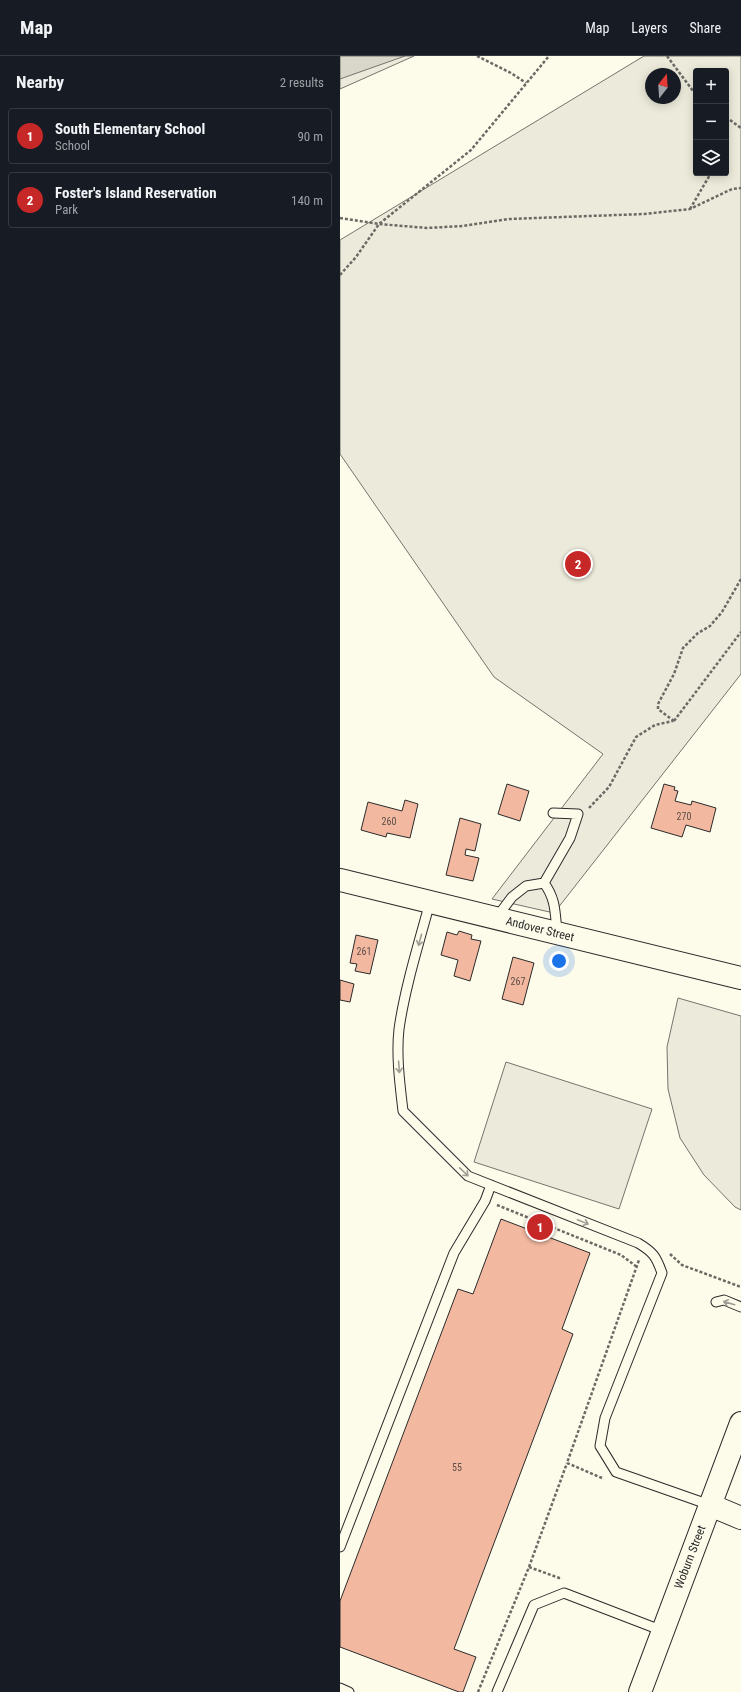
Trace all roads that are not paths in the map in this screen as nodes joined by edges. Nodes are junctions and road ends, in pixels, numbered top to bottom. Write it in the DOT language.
graph roads {
  1 [pos="553,813"];
  2 [pos="340,880"];
  3 [pos="544,883"];
  4 [pos="430,902"];
  5 [pos="496,918"];
  6 [pos="557,933"];
  7 [pos="741,978"];
  8 [pos="491,1185"];
  9 [pos="716,1302"];
  10 [pos="741,1307"];
  11 [pos="741,1423"];
  12 [pos="710,1506"];
  13 [pos="741,1518"];
  14 [pos="340,1547"];
  15 [pos="663,1631"];
  16 [pos="340,1688"];
  17 [pos="349,1692"];
  18 [pos="497,1692"];
  19 [pos="640,1692"];
  1 -- 3 [label="lane"];
  2 -- 4 [label="street, Andover Street"];
  3 -- 5 [label="lane"];
  3 -- 6 [label="lane"];
  4 -- 5 [label="street, Andover Street"];
  4 -- 8 [label="lane, one-way"];
  5 -- 6 [label="street, Andover Street"];
  6 -- 7 [label="street, Andover Street"];
  8 -- 12 [label="lane, one-way"];
  8 -- 14 [label="lane"];
  10 -- 9 [label="lane, one-way"];
  11 -- 12 [label="street, Woburn Street"];
  12 -- 13 [label="street"];
  12 -- 15 [label="street, Woburn Street"];
  15 -- 18 [label="lane"];
  15 -- 19 [label="street, Woburn Street"];
  16 -- 17 [label="lane"];
}
